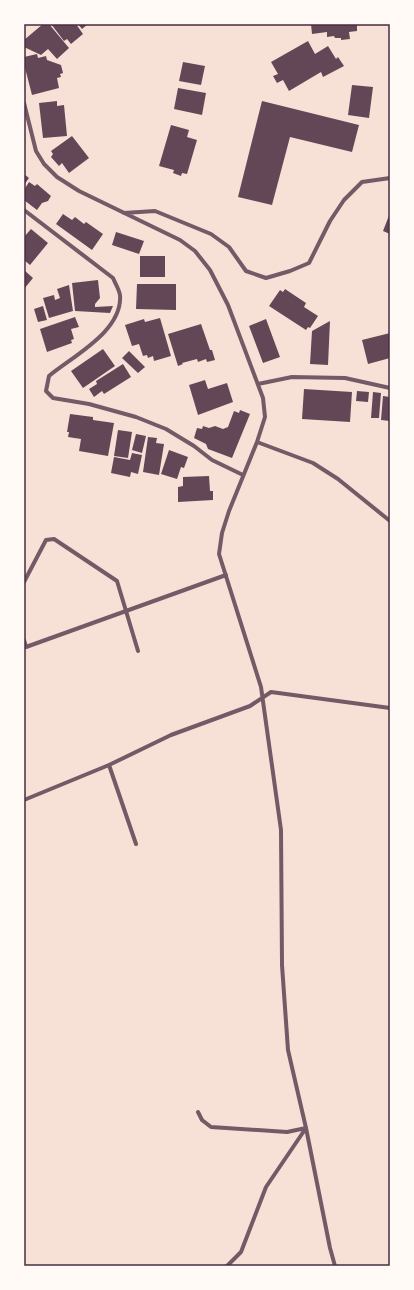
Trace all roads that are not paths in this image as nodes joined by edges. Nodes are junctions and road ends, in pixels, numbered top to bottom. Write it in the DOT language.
graph roads {
  1 [pos="24,103"];
  2 [pos="390,178"];
  3 [pos="24,210"];
  4 [pos="124,213"];
  5 [pos="258,384"];
  6 [pos="390,388"];
  7 [pos="257,442"];
  8 [pos="243,475"];
  9 [pos="390,521"];
  10 [pos="226,575"];
  11 [pos="24,582"];
  12 [pos="125,610"];
  13 [pos="24,640"];
  14 [pos="138,651"];
  15 [pos="262,698"];
  16 [pos="390,708"];
  17 [pos="110,765"];
  18 [pos="24,800"];
  19 [pos="136,844"];
  20 [pos="198,1112"];
  21 [pos="306,1128"];
  22 [pos="228,1266"];
  23 [pos="335,1266"];
  1 -- 4 [label="street"];
  2 -- 4 [label="street"];
  3 -- 8 [label="street"];
  4 -- 5 [label="street"];
  5 -- 6 [label="street"];
  5 -- 7 [label="street"];
  7 -- 8 [label="street"];
  7 -- 9 [label="street"];
  8 -- 10 [label="street"];
  10 -- 12 [label="street"];
  10 -- 15 [label="street"];
  11 -- 12 [label="street"];
  12 -- 13 [label="street"];
  12 -- 14 [label="street"];
  15 -- 16 [label="street"];
  15 -- 17 [label="street"];
  15 -- 21 [label="street"];
  17 -- 18 [label="street"];
  17 -- 19 [label="street"];
  20 -- 21 [label="street"];
  21 -- 22 [label="street"];
  21 -- 23 [label="street"];
}
